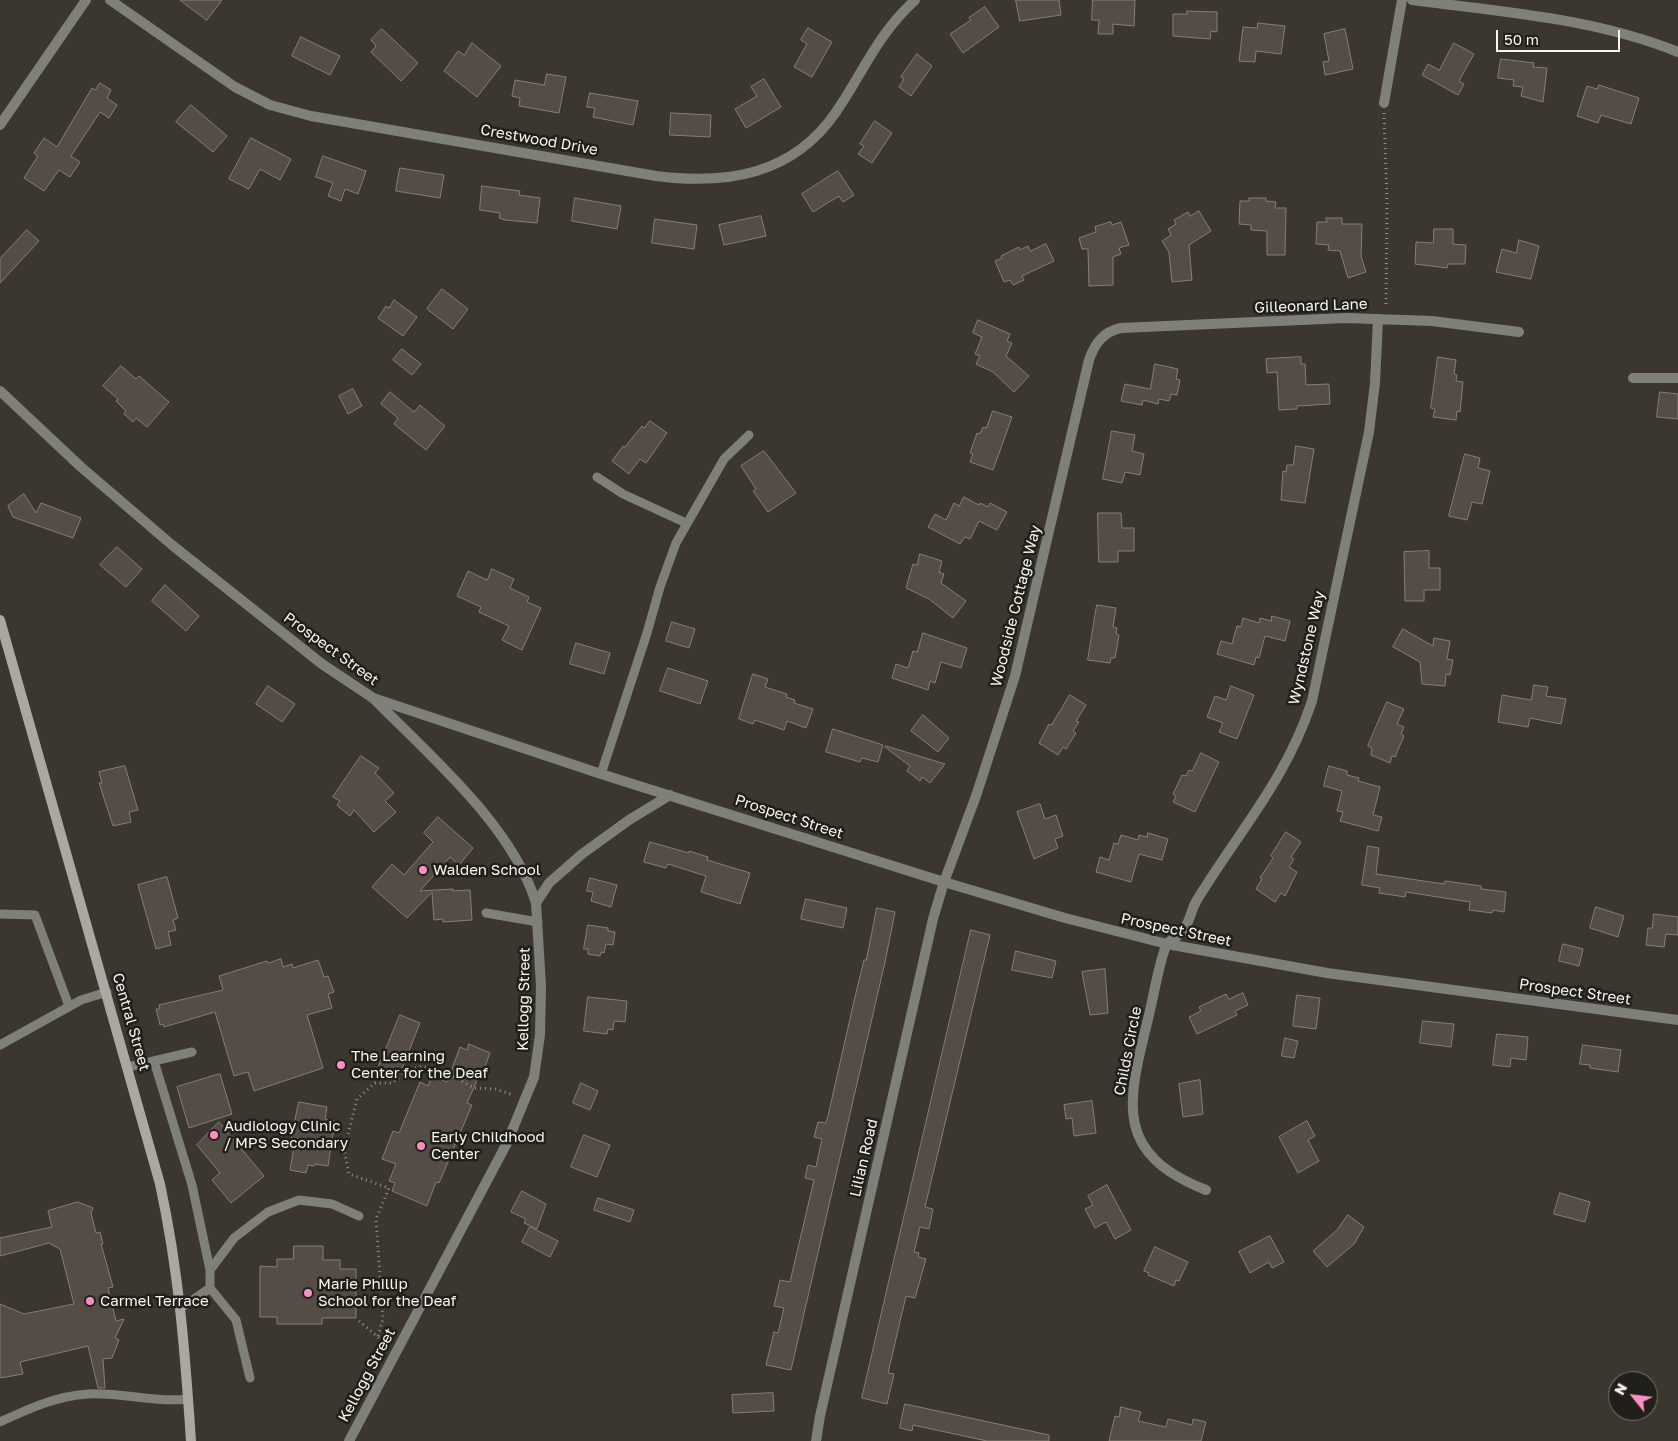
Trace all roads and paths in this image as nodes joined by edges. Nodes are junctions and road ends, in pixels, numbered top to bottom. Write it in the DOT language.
graph roads {
  1 [pos="86,0"];
  2 [pos="110,0"];
  3 [pos="915,0"];
  4 [pos="1402,0"];
  5 [pos="1412,0"];
  6 [pos="1678,52"];
  7 [pos="1384,103"];
  8 [pos="0,124"];
  9 [pos="1382,319"];
  10 [pos="1519,332"];
  11 [pos="1105,334"];
  12 [pos="1633,378"];
  13 [pos="1678,378"];
  14 [pos="0,391"];
  15 [pos="749,435"];
  16 [pos="597,477"];
  17 [pos="686,523"];
  18 [pos="1,626"];
  19 [pos="373,698"];
  20 [pos="601,774"];
  21 [pos="670,795"];
  22 [pos="944,882"];
  23 [pos="536,903"];
  24 [pos="486,913"];
  25 [pos="0,914"];
  26 [pos="538,922"];
  27 [pos="1167,944"];
  28 [pos="107,992"];
  29 [pos="69,1006"];
  30 [pos="1678,1020"];
  31 [pos="0,1045"];
  32 [pos="192,1052"];
  33 [pos="154,1061"];
  34 [pos="128,1067"];
  35 [pos="514,1095"];
  36 [pos="1206,1190"];
  37 [pos="359,1216"];
  38 [pos="210,1270"];
  39 [pos="210,1288"];
  40 [pos="182,1308"];
  41 [pos="359,1321"];
  42 [pos="378,1336"];
  43 [pos="385,1343"];
  44 [pos="250,1378"];
  45 [pos="188,1399"];
  46 [pos="0,1422"];
  47 [pos="191,1441"];
  48 [pos="350,1441"];
  49 [pos="816,1441"];
  1 -- 8 [label="street"];
  2 -- 3 [label="street, Crestwood Drive"];
  4 -- 7 [label="street"];
  5 -- 6 [label="street"];
  7 -- 9 [label="path"];
  9 -- 10 [label="street, Gilleonard Lane"];
  9 -- 11 [label="street, Gilleonard Lane"];
  9 -- 27 [label="street, Wyndstone Way"];
  11 -- 22 [label="street, Woodside Cottage Way"];
  12 -- 13 [label="street"];
  14 -- 19 [label="street, Prospect Street"];
  15 -- 17 [label="lane"];
  16 -- 17 [label="lane"];
  17 -- 20 [label="lane"];
  18 -- 28 [label="main road, Central Street"];
  19 -- 20 [label="street, Prospect Street"];
  19 -- 23 [label="street, Kellogg Street"];
  20 -- 21 [label="street, Prospect Street"];
  21 -- 22 [label="street, Prospect Street"];
  21 -- 23 [label="street"];
  22 -- 27 [label="street, Prospect Street"];
  22 -- 49 [label="street, Lilian Road"];
  23 -- 26 [label="street, Kellogg Street"];
  24 -- 26 [label="lane"];
  25 -- 29 [label="lane"];
  26 -- 48 [label="street, Kellogg Street"];
  27 -- 30 [label="street, Prospect Street"];
  27 -- 36 [label="street, Childs Circle"];
  28 -- 29 [label="lane"];
  28 -- 34 [label="main road, Central Street"];
  29 -- 31 [label="lane"];
  32 -- 33 [label="lane"];
  33 -- 34 [label="lane"];
  33 -- 38 [label="lane"];
  34 -- 40 [label="main road, Central Street"];
  35 -- 42 [label="path"];
  37 -- 38 [label="lane"];
  38 -- 39 [label="lane"];
  39 -- 40 [label="lane"];
  39 -- 44 [label="lane"];
  40 -- 45 [label="main road, Central Street"];
  41 -- 42 [label="path"];
  42 -- 43 [label="path"];
  45 -- 46 [label="lane"];
  45 -- 47 [label="main road, Central Street"];
}
